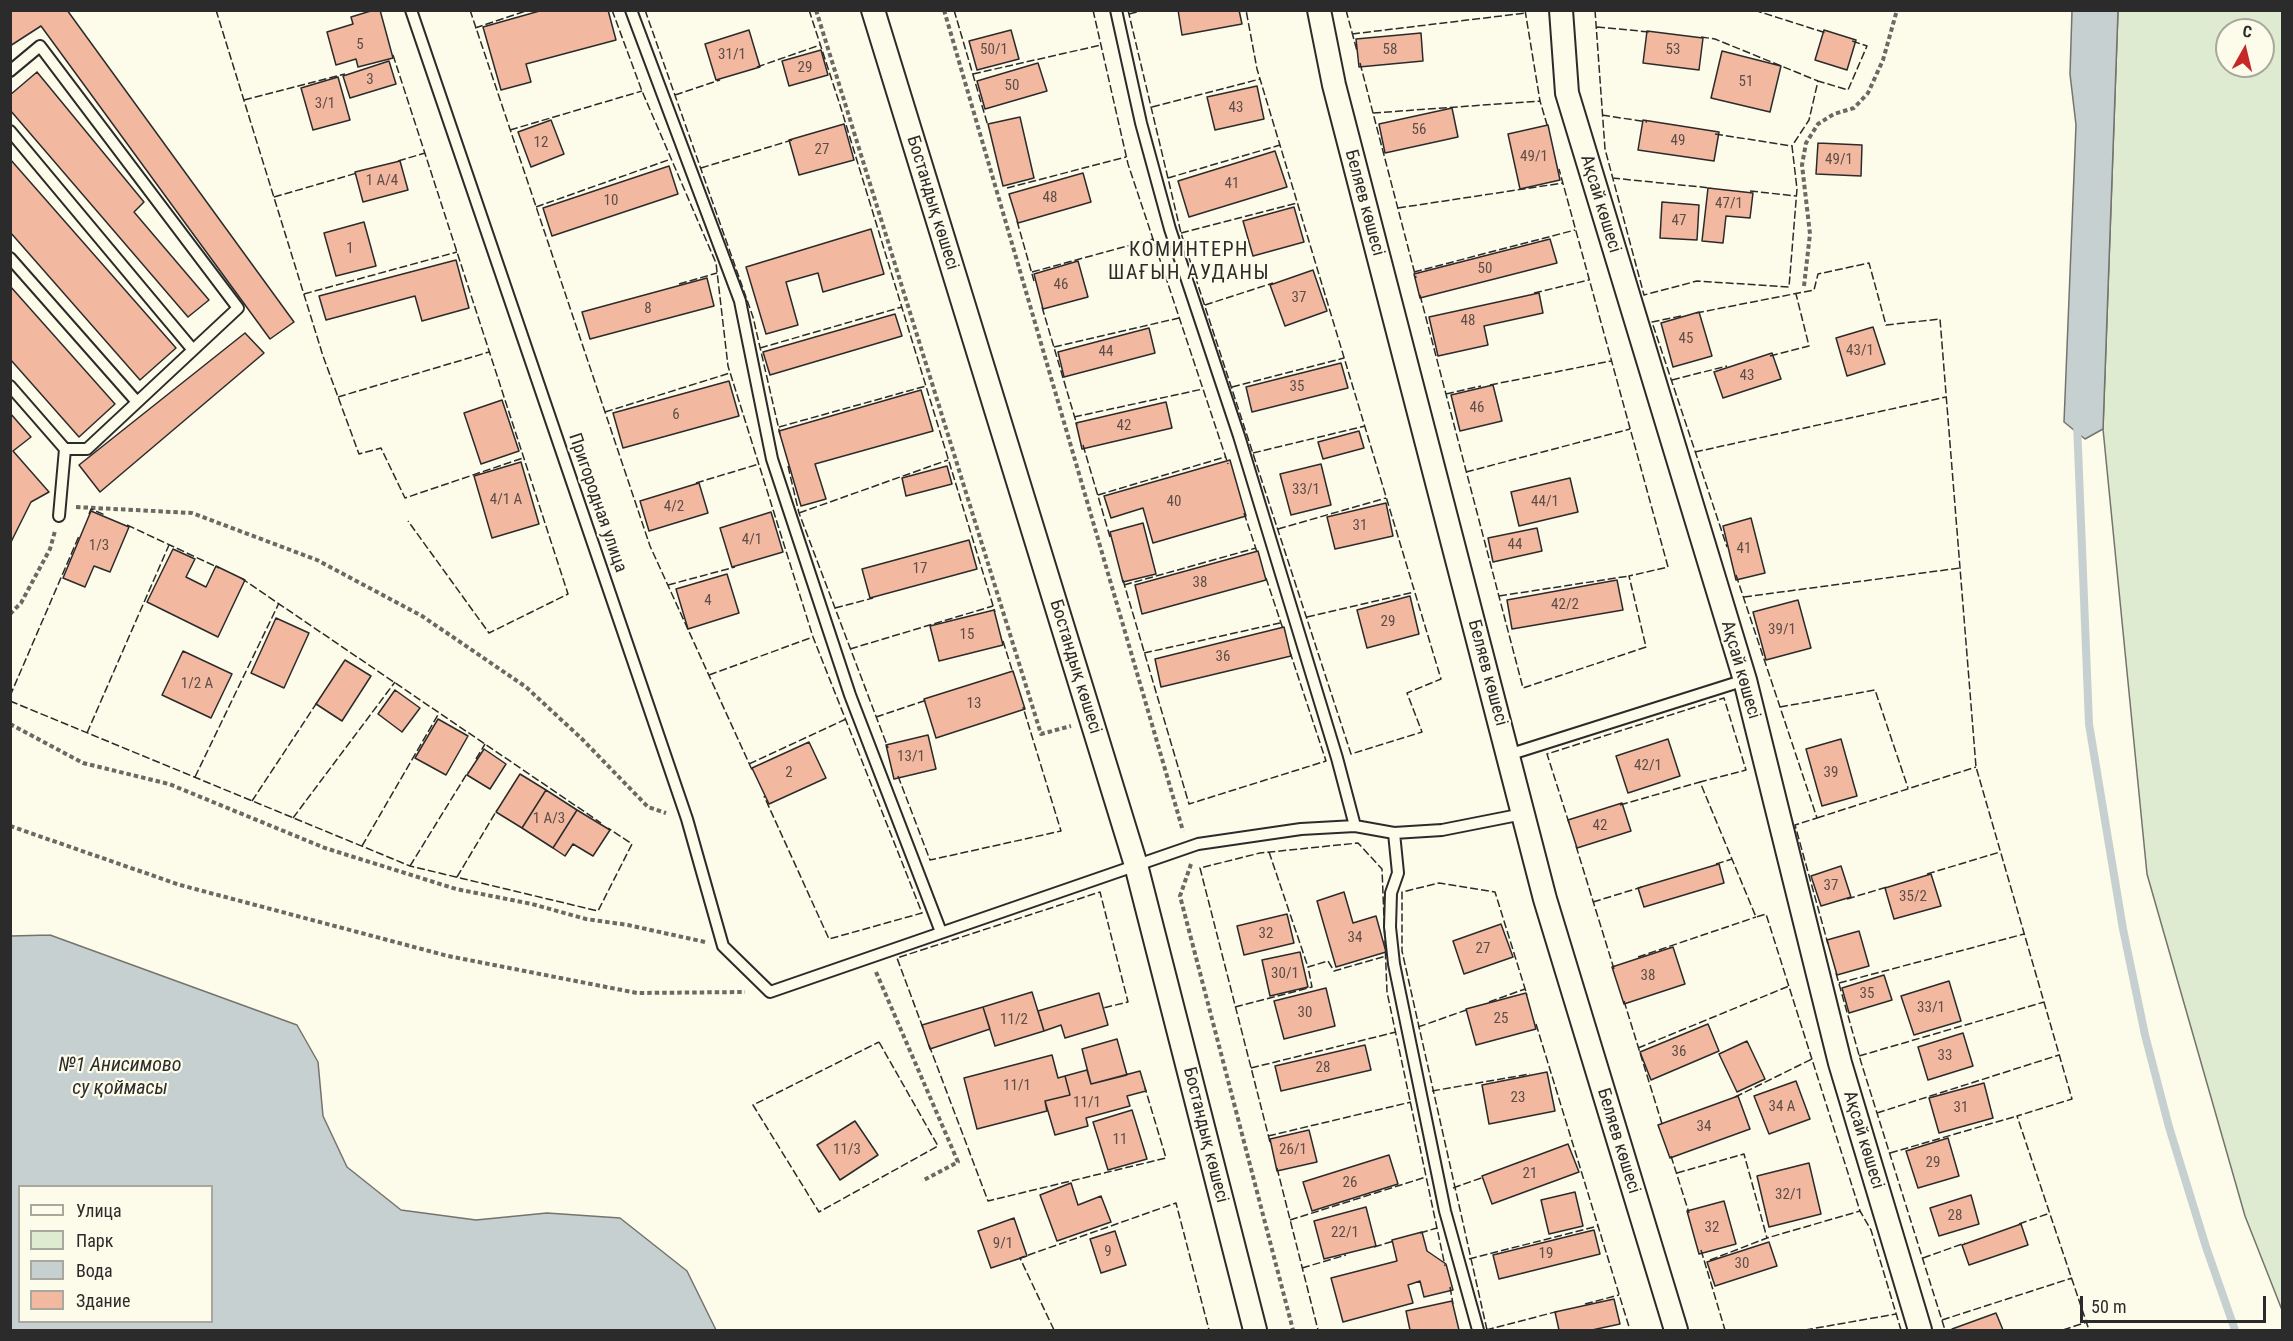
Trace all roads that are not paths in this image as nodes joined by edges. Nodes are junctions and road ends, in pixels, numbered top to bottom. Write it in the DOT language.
graph roads {
  1 [pos="411,10"];
  2 [pos="631,10"];
  3 [pos="873,10"];
  4 [pos="1116,10"];
  5 [pos="1318,10"];
  6 [pos="1561,10"];
  7 [pos="10,71"];
  8 [pos="10,131"];
  9 [pos="10,258"];
  10 [pos="193,350"];
  11 [pos="10,386"];
  12 [pos="137,402"];
  13 [pos="65,449"];
  14 [pos="59,516"];
  15 [pos="1745,680"];
  16 [pos="1508,755"];
  17 [pos="1523,814"];
  18 [pos="1354,826"];
  19 [pos="1394,833"];
  20 [pos="1136,865"];
  21 [pos="941,932"];
  22 [pos="1255,1330"];
  23 [pos="1478,1330"];
  24 [pos="1676,1330"];
  25 [pos="1920,1330"];
  1 -- 21 [label="lane, Пригородная улица"];
  2 -- 21 [label="lane"];
  3 -- 20 [label="street, Бостандық көшесі"];
  4 -- 18 [label="lane"];
  5 -- 16 [label="street, Беляев көшесі"];
  6 -- 15 [label="street, Ақсай көшесі"];
  7 -- 10 [label="lane"];
  8 -- 10 [label="lane"];
  9 -- 12 [label="lane"];
  10 -- 12 [label="lane"];
  11 -- 13 [label="lane"];
  12 -- 13 [label="lane"];
  13 -- 14 [label="lane"];
  15 -- 16 [label="lane"];
  15 -- 25 [label="street, Ақсай көшесі"];
  16 -- 17 [label="street, Беляев көшесі"];
  17 -- 19 [label="lane"];
  17 -- 24 [label="street, Беляев көшесі"];
  18 -- 19 [label="lane"];
  18 -- 20 [label="lane"];
  19 -- 23 [label="lane"];
  20 -- 21 [label="lane"];
  20 -- 22 [label="street, Бостандық көшесі"];
}
